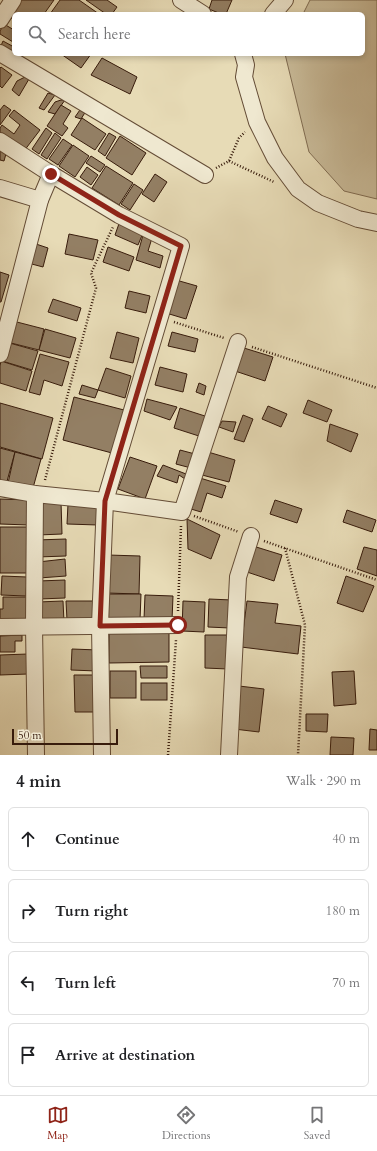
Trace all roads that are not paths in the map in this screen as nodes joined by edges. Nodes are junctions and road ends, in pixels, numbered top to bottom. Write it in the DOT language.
graph roads {
  1 [pos="13,0"];
  2 [pos="181,0"];
  3 [pos="285,0"];
  4 [pos="201,12"];
  5 [pos="275,12"];
  6 [pos="0,20"];
  7 [pos="0,53"];
  8 [pos="246,58"];
  9 [pos="0,141"];
  10 [pos="51,174"];
  11 [pos="205,174"];
  12 [pos="0,188"];
  13 [pos="40,200"];
  14 [pos="377,222"];
  15 [pos="6,307"];
  16 [pos="238,342"];
  17 [pos="0,354"];
  18 [pos="0,488"];
  19 [pos="38,494"];
  20 [pos="105,501"];
  21 [pos="251,536"];
  22 [pos="178,625"];
  23 [pos="34,626"];
  24 [pos="100,626"];
  25 [pos="0,627"];
  26 [pos="36,755"];
  27 [pos="102,755"];
  28 [pos="230,755"];
  1 -- 6 [label="street"];
  2 -- 4 [label="street"];
  3 -- 5 [label="street"];
  7 -- 11 [label="street"];
  8 -- 14 [label="street"];
  9 -- 10 [label="street"];
  10 -- 13 [label="street"];
  10 -- 20 [label="street"];
  12 -- 13 [label="street"];
  13 -- 15 [label="street"];
  15 -- 17 [label="street"];
  16 -- 20 [label="street"];
  18 -- 19 [label="street"];
  19 -- 20 [label="street"];
  19 -- 23 [label="street"];
  20 -- 24 [label="street"];
  21 -- 28 [label="street"];
  22 -- 24 [label="street"];
  23 -- 24 [label="street"];
  23 -- 25 [label="street"];
  23 -- 26 [label="street"];
  24 -- 27 [label="street"];
}
